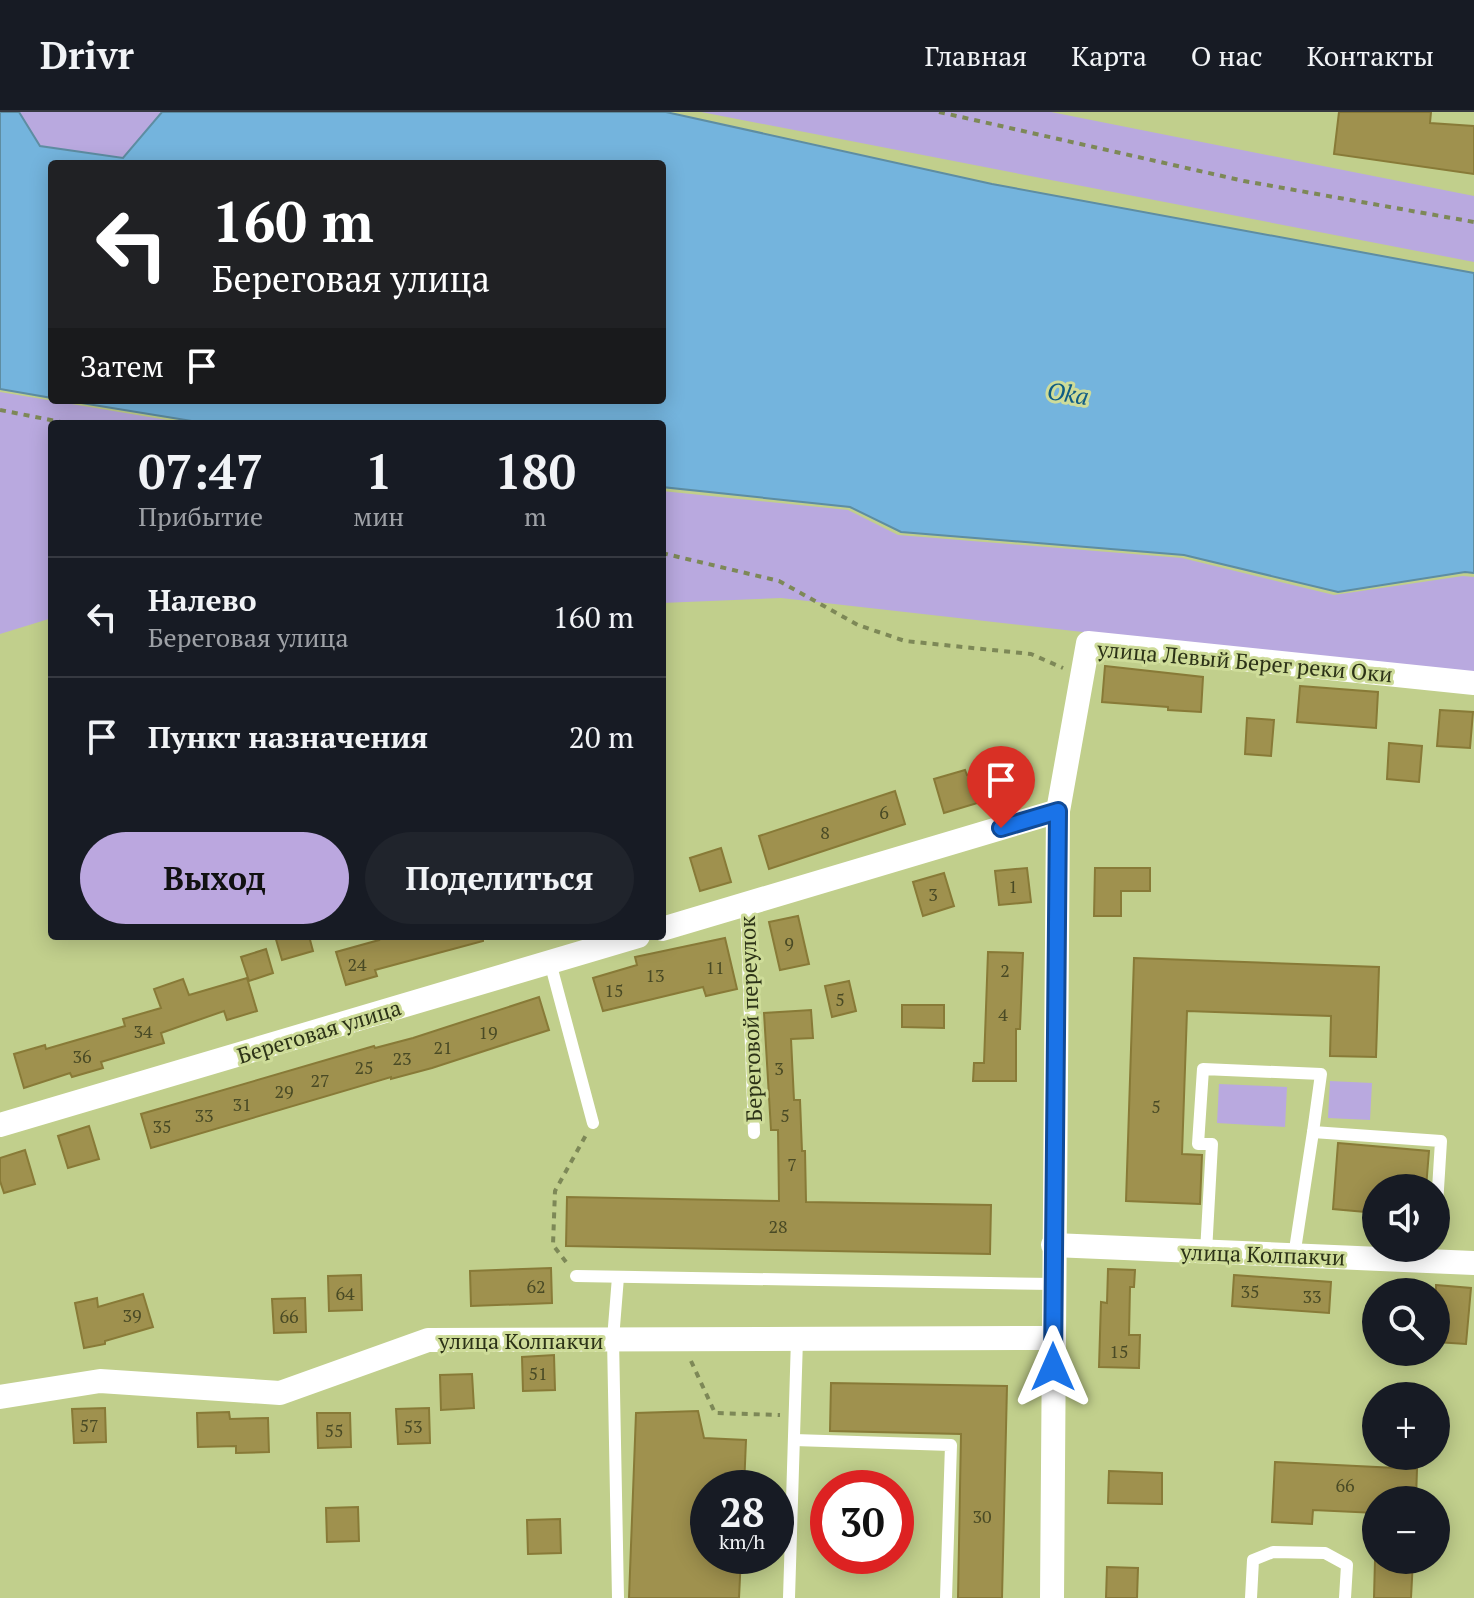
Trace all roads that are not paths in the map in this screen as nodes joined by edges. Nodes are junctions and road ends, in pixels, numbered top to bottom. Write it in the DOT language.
graph roads {
  1 [pos="1474,683"];
  2 [pos="1058,811"];
  3 [pos="746,904"];
  4 [pos="666,928"];
  5 [pos="624,940"];
  6 [pos="550,962"];
  7 [pos="593,1123"];
  8 [pos="0,1125"];
  9 [pos="1313,1132"];
  10 [pos="754,1133"];
  11 [pos="1439,1174"];
  12 [pos="1053,1245"];
  13 [pos="1206,1252"];
  14 [pos="1294,1256"];
  15 [pos="1362,1256"];
  16 [pos="1450,1258"];
  17 [pos="1474,1263"];
  18 [pos="576,1276"];
  19 [pos="618,1277"];
  20 [pos="1053,1284"];
  21 [pos="1053,1338"];
  22 [pos="613,1339"];
  23 [pos="797,1339"];
  24 [pos="0,1397"];
  25 [pos="794,1440"];
  26 [pos="618,1598"];
  27 [pos="789,1598"];
  28 [pos="946,1598"];
  29 [pos="1052,1598"];
  30 [pos="1251,1598"];
  31 [pos="1345,1598"];
  1 -- 2 [label="street, улица Левый Берег реки Оки"];
  2 -- 3 [label="street"];
  2 -- 12 [label="street, улица Левый Берег реки Оки"];
  3 -- 4 [label="street"];
  3 -- 10 [label="lane, Береговой переулок"];
  5 -- 6 [label="street, Береговая улица"];
  6 -- 7 [label="lane"];
  6 -- 8 [label="street, Береговая улица"];
  9 -- 11 [label="lane"];
  9 -- 13 [label="lane"];
  9 -- 14 [label="lane"];
  12 -- 13 [label="street, улица Колпакчи"];
  12 -- 20 [label="street, улица Левый Берег реки Оки"];
  13 -- 14 [label="street, улица Колпакчи"];
  14 -- 15 [label="street, улица Колпакчи"];
  16 -- 17 [label="street, улица Колпакчи"];
  18 -- 19 [label="lane"];
  19 -- 20 [label="lane"];
  19 -- 22 [label="lane"];
  20 -- 21 [label="street, улица Левый Берег реки Оки"];
  21 -- 23 [label="street, улица Колпакчи"];
  21 -- 29 [label="street, улица Левый Берег реки Оки"];
  22 -- 23 [label="street, улица Колпакчи"];
  22 -- 24 [label="street, улица Колпакчи"];
  22 -- 26 [label="lane"];
  23 -- 25 [label="lane"];
  25 -- 27 [label="lane"];
  25 -- 28 [label="lane"];
  30 -- 31 [label="lane"];
}
